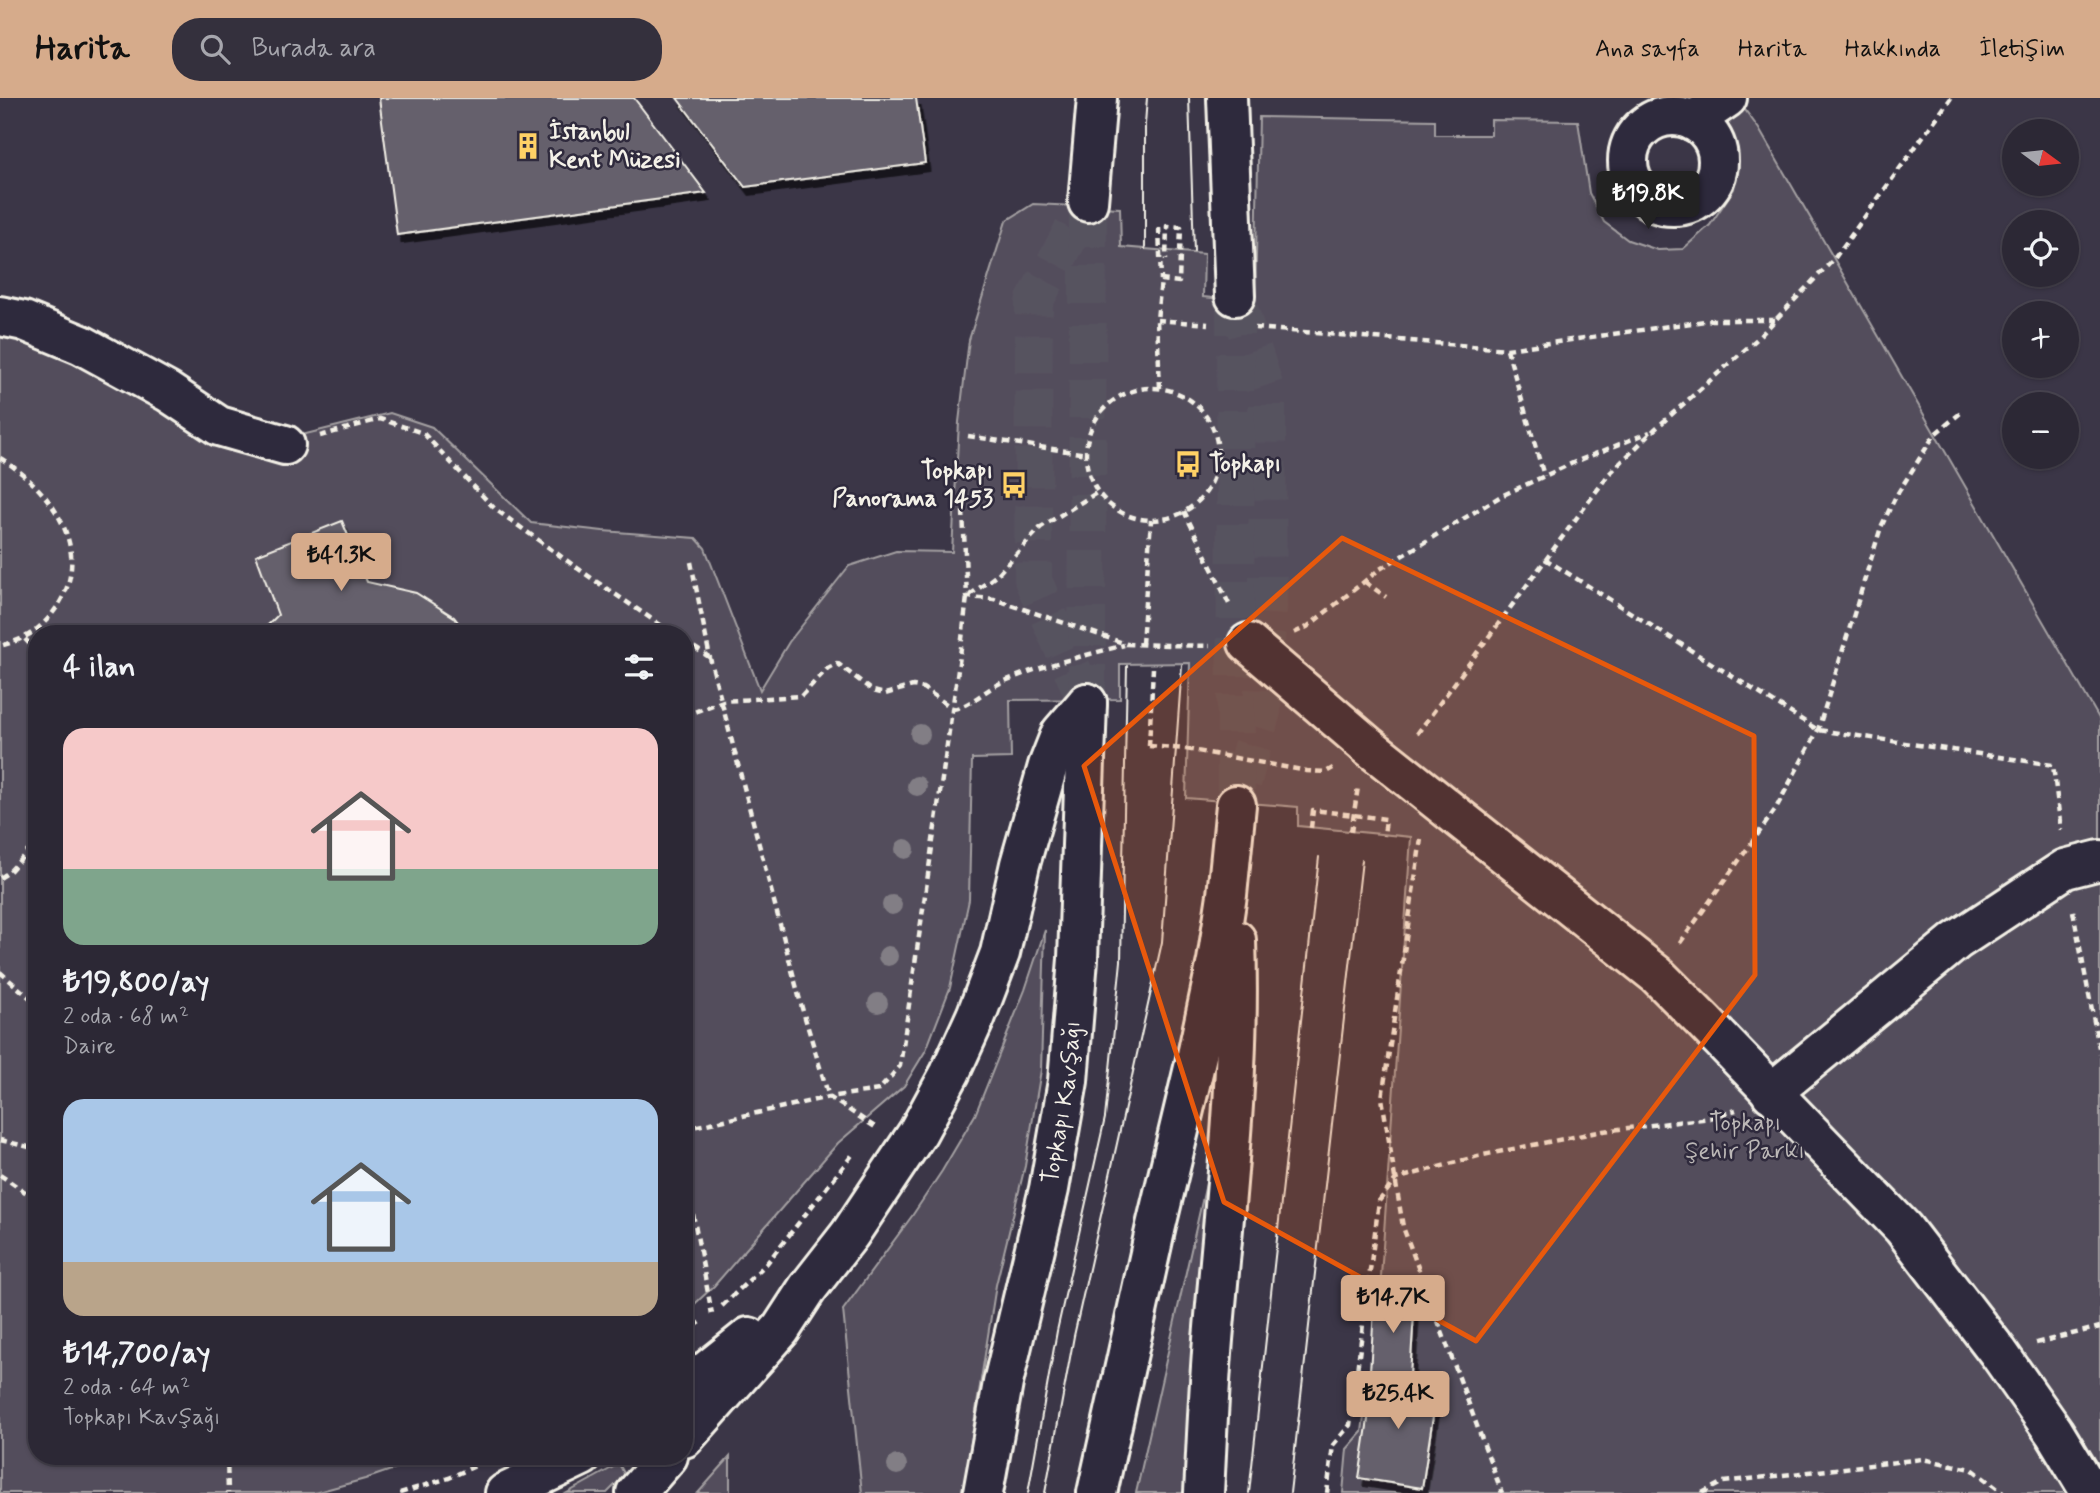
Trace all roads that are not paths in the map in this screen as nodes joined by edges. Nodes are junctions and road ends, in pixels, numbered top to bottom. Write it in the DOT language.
graph roads {
  1 [pos="1097,98"];
  2 [pos="1227,98"];
  3 [pos="1727,98"];
  4 [pos="1693,121"];
  5 [pos="1088,202"];
  6 [pos="0,316"];
  7 [pos="1232,316"];
  8 [pos="285,445"];
  9 [pos="1248,643"];
  10 [pos="2082,864"];
  11 [pos="1771,1093"];
  12 [pos="807,1289"];
  13 [pos="693,1382"];
  14 [pos="693,1428"];
  15 [pos="563,1465"];
  16 [pos="660,1465"];
  17 [pos="505,1493"];
  18 [pos="636,1493"];
  19 [pos="983,1493"];
  20 [pos="1097,1493"];
  21 [pos="1204,1493"];
  22 [pos="2091,1493"];
  1 -- 5 [label="main road"];
  2 -- 7 [label="main road"];
  3 -- 4 [label="main road"];
  6 -- 8 [label="main road"];
  9 -- 11 [label="main road"];
  10 -- 11 [label="main road"];
  11 -- 22 [label="main road"];
  12 -- 13 [label="main road"];
  12 -- 14 [label="main road"];
  12 -- 19 [label="main road, Topkapı Kavşağı"];
  15 -- 17 [label="main road"];
  16 -- 18 [label="main road"];
  20 -- 21 [label="main road"];
}
